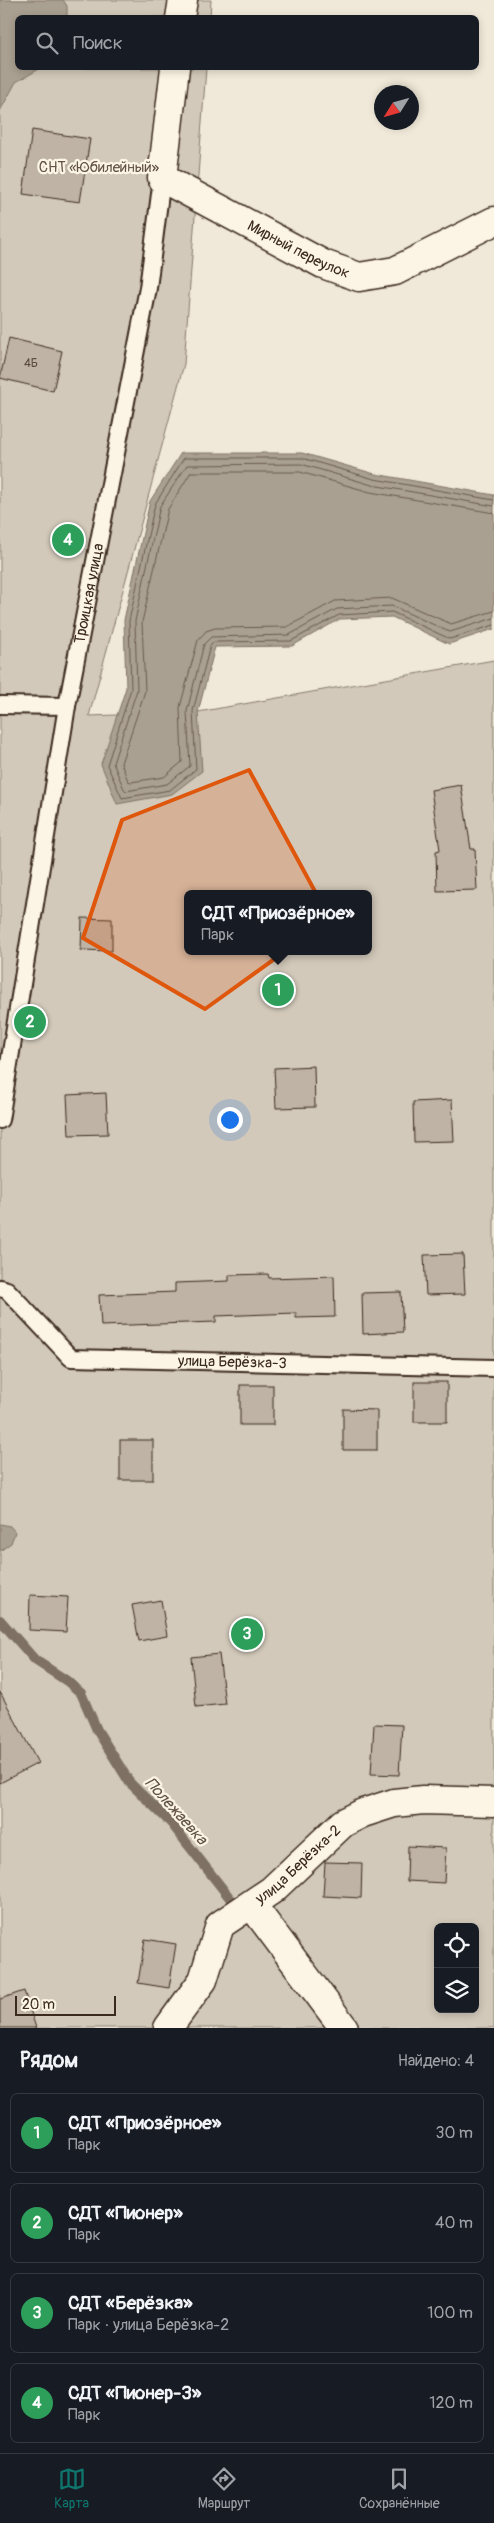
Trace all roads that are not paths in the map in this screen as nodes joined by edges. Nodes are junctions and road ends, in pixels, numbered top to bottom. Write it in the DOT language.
graph roads {
  1 [pos="183,0"];
  2 [pos="180,15"];
  3 [pos="175,70"];
  4 [pos="162,178"];
  5 [pos="494,222"];
  6 [pos="0,705"];
  7 [pos="67,706"];
  8 [pos="0,1120"];
  9 [pos="0,1288"];
  10 [pos="494,1368"];
  11 [pos="494,1802"];
  12 [pos="252,1905"];
  13 [pos="168,2028"];
  14 [pos="344,2028"];
  1 -- 2 [label="street"];
  3 -- 4 [label="street, Троицкая улица"];
  4 -- 5 [label="street, Мирный переулок"];
  4 -- 7 [label="lane, Троицкая улица"];
  6 -- 7 [label="lane"];
  7 -- 8 [label="lane, Троицкая улица"];
  9 -- 10 [label="lane, улица Берёзка-3"];
  11 -- 12 [label="street, улица Берёзка-2"];
  12 -- 13 [label="street, улица Берёзка-2"];
  12 -- 14 [label="street"];
}
